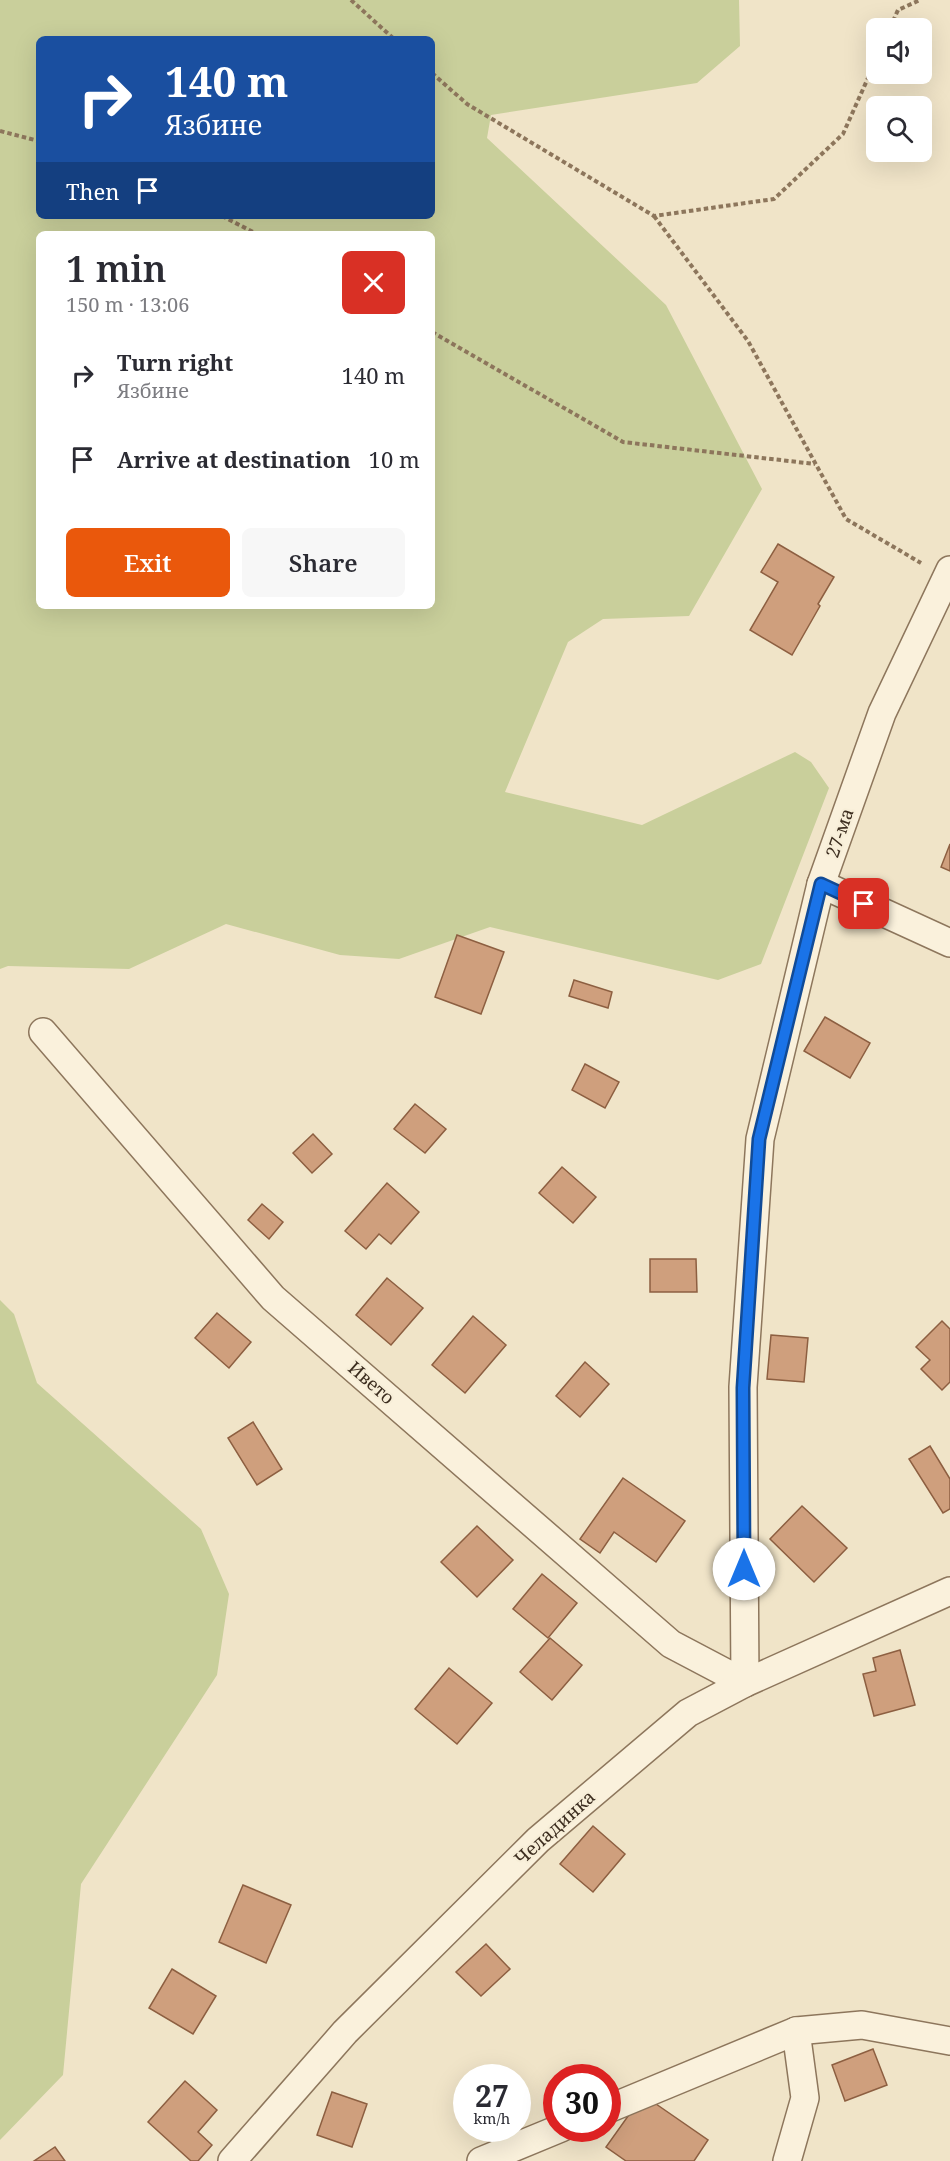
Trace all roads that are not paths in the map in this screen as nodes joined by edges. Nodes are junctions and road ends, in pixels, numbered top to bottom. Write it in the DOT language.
graph roads {
  1 [pos="948,574"];
  2 [pos="821,884"];
  3 [pos="950,943"];
  4 [pos="43,1032"];
  5 [pos="950,1591"];
  6 [pos="745,1683"];
  7 [pos="796,2031"];
  8 [pos="950,2041"];
  9 [pos="621,2104"];
  10 [pos="543,2135"];
  11 [pos="232,2161"];
  12 [pos="481,2161"];
  13 [pos="787,2161"];
  1 -- 2 [label="street, 27-ма"];
  2 -- 3 [label="street"];
  2 -- 6 [label="street, 27-ма"];
  4 -- 6 [label="street, Ивето"];
  5 -- 6 [label="street, Челадинка"];
  6 -- 11 [label="street, Челадинка"];
  7 -- 8 [label="street"];
  7 -- 9 [label="street"];
  7 -- 13 [label="street"];
  10 -- 12 [label="street"];
}
